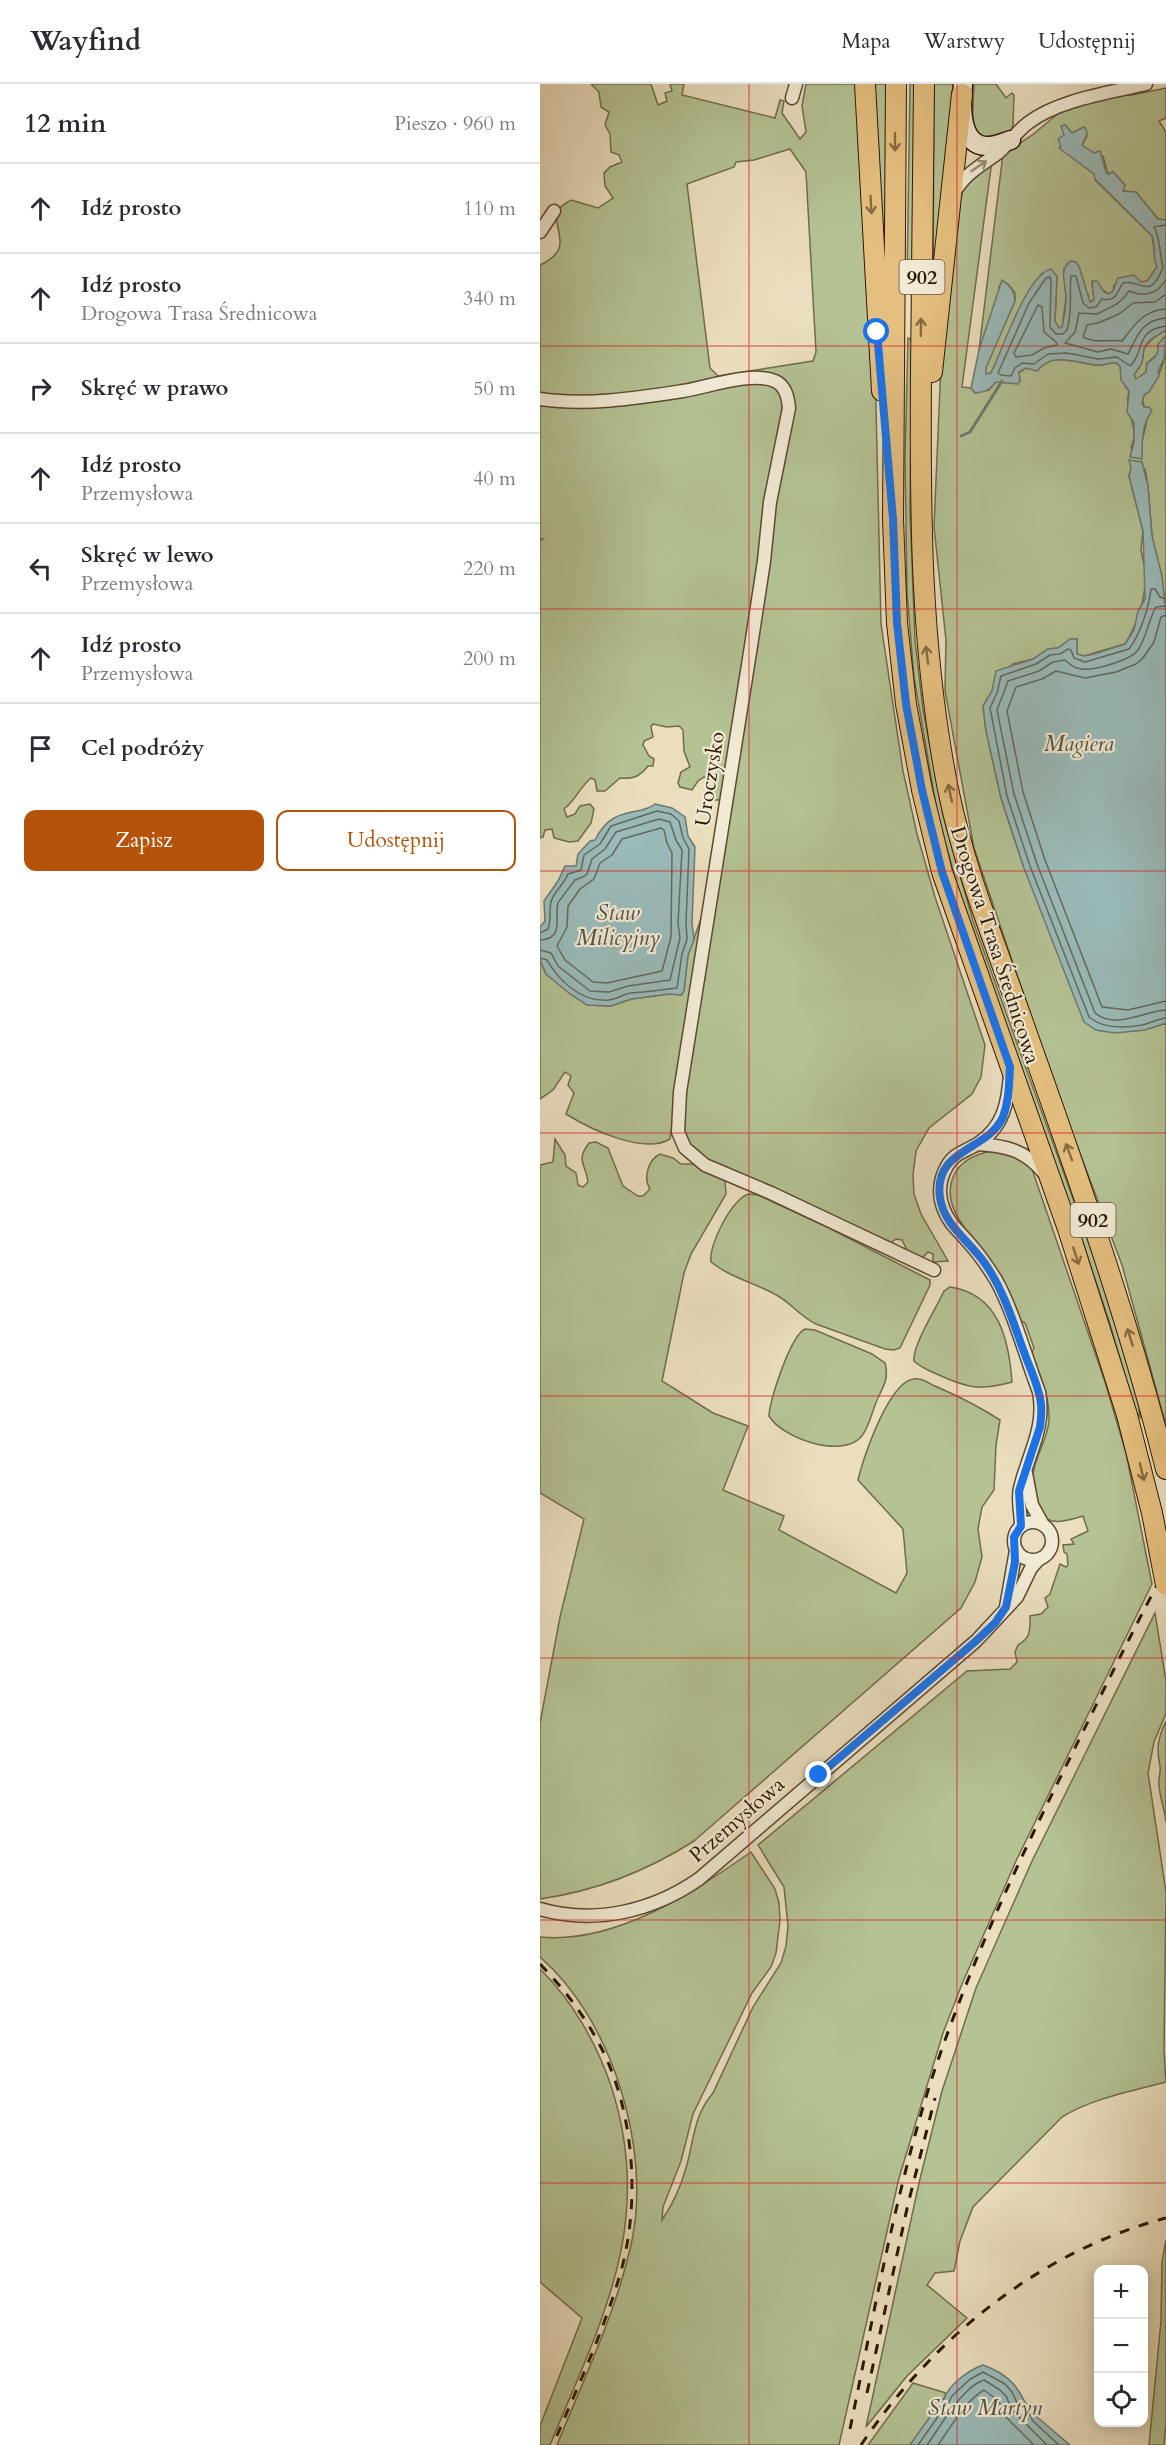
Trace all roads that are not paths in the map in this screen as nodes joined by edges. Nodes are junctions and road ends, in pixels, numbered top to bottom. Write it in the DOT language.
graph roads {
  1 [pos="796,84"];
  2 [pos="865,84"];
  3 [pos="896,84"];
  4 [pos="924,84"];
  5 [pos="1146,84"];
  6 [pos="963,89"];
  7 [pos="792,98"];
  8 [pos="1011,140"];
  9 [pos="952,197"];
  10 [pos="554,211"];
  11 [pos="540,232"];
  12 [pos="540,399"];
  13 [pos="920,470"];
  14 [pos="893,519"];
  15 [pos="1010,1067"];
  16 [pos="978,1144"];
  17 [pos="1051,1181"];
  18 [pos="934,1270"];
  19 [pos="1166,1469"];
  20 [pos="1026,1472"];
  21 [pos="1042,1523"];
  22 [pos="1021,1526"];
  23 [pos="1016,1551"];
  24 [pos="1038,1560"];
  25 [pos="1166,1585"];
  26 [pos="1006,1607"];
  27 [pos="540,1909"];
  1 -- 7 [label="street"];
  2 -- 14 [label="main road, one-way"];
  3 -- 14 [label="main road, Drogowa Trasa Średnicowa / 902, one-way"];
  13 -- 4 [label="main road, Drogowa Trasa Średnicowa / 902, one-way"];
  5 -- 8 [label="street"];
  6 -- 8 [label="main road"];
  6 -- 9 [label="main road"];
  9 -- 8 [label="street, one-way"];
  9 -- 13 [label="main road"];
  10 -- 11 [label="street"];
  12 -- 18 [label="street, Uroczysko"];
  19 -- 13 [label="main road, Drogowa Trasa Średnicowa / 902, one-way"];
  14 -- 15 [label="main road, Drogowa Trasa Średnicowa / 902"];
  15 -- 16 [label="street"];
  15 -- 17 [label="main road, Drogowa Trasa Średnicowa / 902"];
  16 -- 17 [label="street"];
  16 -- 20 [label="street"];
  17 -- 25 [label="main road, Drogowa Trasa Średnicowa / 902, one-way, bridge"];
  20 -- 21 [label="street"];
  20 -- 22 [label="street"];
  21 -- 22 [label="street"];
  21 -- 24 [label="street"];
  22 -- 23 [label="street"];
  23 -- 24 [label="street"];
  23 -- 26 [label="street, Przemysłowa"];
  24 -- 26 [label="street, Przemysłowa"];
  26 -- 27 [label="street, Przemysłowa"];
}
